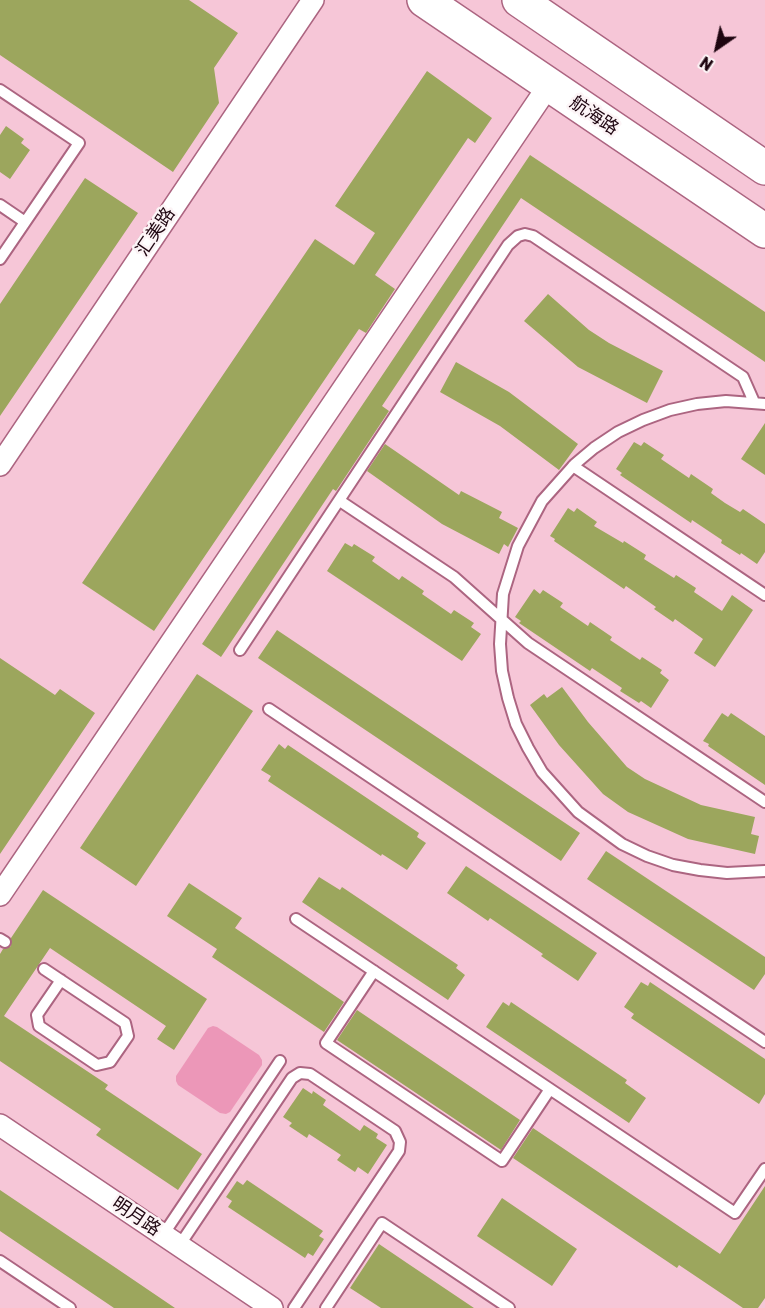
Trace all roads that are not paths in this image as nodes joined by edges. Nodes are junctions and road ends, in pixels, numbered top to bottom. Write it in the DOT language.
graph roads {
  1 [pos="313,0"];
  2 [pos="424,0"];
  3 [pos="519,0"];
  4 [pos="549,85"];
  5 [pos="0,90"];
  6 [pos="765,168"];
  7 [pos="0,205"];
  8 [pos="25,222"];
  9 [pos="765,231"];
  10 [pos="0,259"];
  11 [pos="759,403"];
  12 [pos="0,465"];
  13 [pos="573,466"];
  14 [pos="340,501"];
  15 [pos="765,595"];
  16 [pos="500,619"];
  17 [pos="240,650"];
  18 [pos="269,710"];
  19 [pos="765,802"];
  20 [pos="765,871"];
  21 [pos="0,895"];
  22 [pos="296,919"];
  23 [pos="44,969"];
  24 [pos="374,971"];
  25 [pos="61,980"];
  26 [pos="765,1042"];
  27 [pos="280,1061"];
  28 [pos="550,1089"];
  29 [pos="0,1125"];
  30 [pos="765,1169"];
  31 [pos="171,1240"];
  32 [pos="0,1261"];
  33 [pos="70,1308"];
  34 [pos="272,1308"];
  35 [pos="294,1308"];
  36 [pos="326,1308"];
  37 [pos="509,1308"];
  1 -- 12 [label="street, 汇美路"];
  2 -- 4 [label="main road, 航海路"];
  3 -- 6 [label="main road"];
  4 -- 9 [label="main road, 航海路"];
  4 -- 21 [label="street"];
  5 -- 8 [label="lane"];
  7 -- 8 [label="lane"];
  8 -- 10 [label="lane"];
  11 -- 13 [label="lane"];
  11 -- 14 [label="lane"];
  13 -- 15 [label="lane"];
  13 -- 16 [label="lane"];
  14 -- 16 [label="lane"];
  14 -- 17 [label="lane"];
  16 -- 19 [label="lane"];
  16 -- 20 [label="lane"];
  18 -- 26 [label="lane"];
  22 -- 24 [label="lane"];
  23 -- 25 [label="lane"];
  24 -- 28 [label="lane"];
  24 -- 28 [label="lane"];
  25 -- 25 [label="lane"];
  27 -- 31 [label="lane"];
  28 -- 30 [label="lane"];
  29 -- 31 [label="street, 明月路"];
  31 -- 34 [label="street, 明月路"];
  31 -- 35 [label="lane"];
  32 -- 33 [label="lane"];
  36 -- 37 [label="lane"];
}
